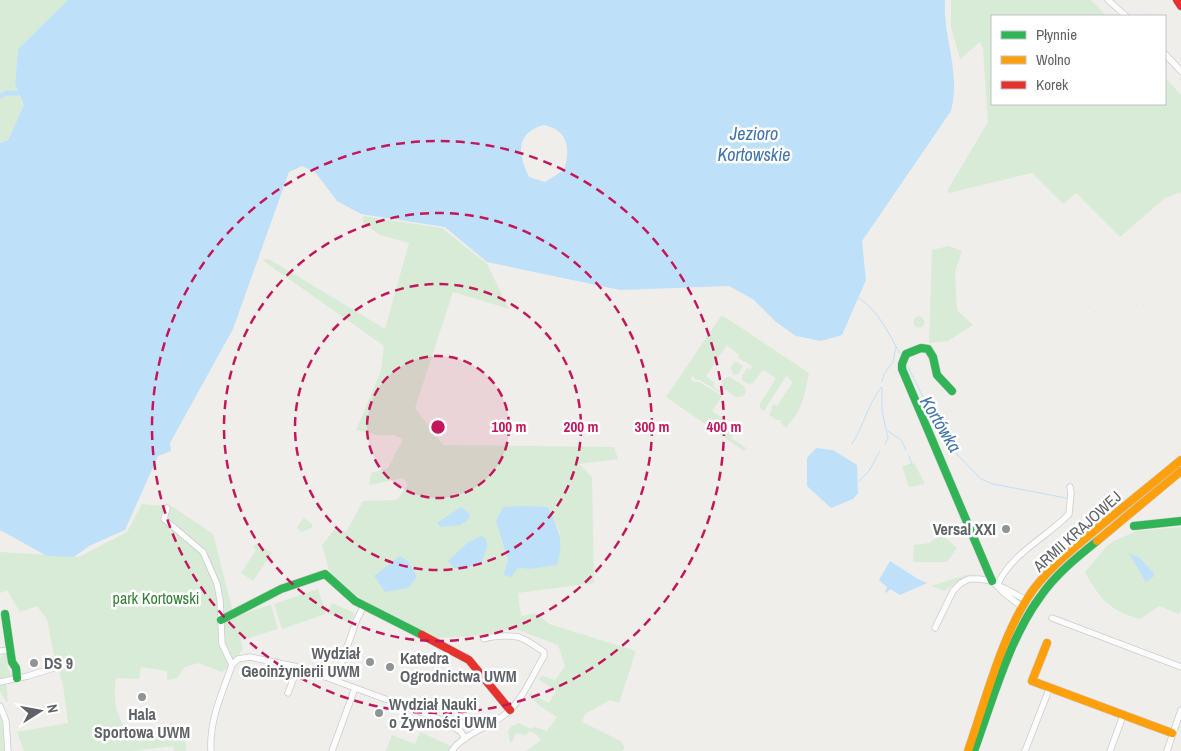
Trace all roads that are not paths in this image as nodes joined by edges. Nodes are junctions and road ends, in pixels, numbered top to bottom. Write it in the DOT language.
graph roads {
  1 [pos="1108,0"];
  2 [pos="1177,0"];
  3 [pos="1181,6"];
  4 [pos="1125,15"];
  5 [pos="1166,55"];
  6 [pos="1181,71"];
  7 [pos="952,391"];
  8 [pos="1181,460"];
  9 [pos="1181,471"];
  10 [pos="1070,487"];
  11 [pos="167,508"];
  12 [pos="1181,522"];
  13 [pos="1134,526"];
  14 [pos="994,583"];
  15 [pos="1024,604"];
  16 [pos="364,606"];
  17 [pos="1032,608"];
  18 [pos="5,614"];
  19 [pos="1052,618"];
  20 [pos="221,620"];
  21 [pos="935,628"];
  22 [pos="484,639"];
  23 [pos="1046,643"];
  24 [pos="10,650"];
  25 [pos="0,651"];
  26 [pos="232,665"];
  27 [pos="298,667"];
  28 [pos="1181,667"];
  29 [pos="54,668"];
  30 [pos="17,678"];
  31 [pos="335,681"];
  32 [pos="0,682"];
  33 [pos="1050,687"];
  34 [pos="355,688"];
  35 [pos="288,693"];
  36 [pos="0,706"];
  37 [pos="510,710"];
  38 [pos="1181,710"];
  39 [pos="1123,716"];
  40 [pos="1172,733"];
  41 [pos="465,739"];
  42 [pos="8,751"];
  43 [pos="211,751"];
  44 [pos="332,751"];
  45 [pos="452,751"];
  46 [pos="968,751"];
  47 [pos="974,751"];
  48 [pos="1025,751"];
  49 [pos="1110,751"];
  50 [pos="1167,751"];
  1 -- 4 [label="street"];
  2 -- 3 [label="street"];
  5 -- 6 [label="street"];
  7 -- 14 [label="street"];
  8 -- 15 [label="street, ARMII KRAJOWEJ"];
  9 -- 17 [label="street, ARMII KRAJOWEJ"];
  10 -- 14 [label="street, ARMII KRAJOWEJ"];
  11 -- 20 [label="street"];
  12 -- 13 [label="street"];
  14 -- 15 [label="street"];
  14 -- 21 [label="street"];
  15 -- 17 [label="street"];
  15 -- 46 [label="street, ARMII KRAJOWEJ"];
  16 -- 20 [label="street"];
  16 -- 31 [label="street"];
  16 -- 37 [label="street"];
  17 -- 47 [label="street, ARMII KRAJOWEJ"];
  18 -- 24 [label="street"];
  19 -- 28 [label="street"];
  20 -- 26 [label="street"];
  22 -- 37 [label="street"];
  23 -- 33 [label="street"];
  24 -- 25 [label="street"];
  24 -- 30 [label="street"];
  26 -- 27 [label="street"];
  26 -- 43 [label="street"];
  27 -- 31 [label="street"];
  27 -- 35 [label="street"];
  29 -- 30 [label="street"];
  30 -- 32 [label="street"];
  31 -- 34 [label="street"];
  33 -- 39 [label="street"];
  33 -- 48 [label="street"];
  34 -- 41 [label="street"];
  34 -- 44 [label="street"];
  36 -- 42 [label="street"];
  37 -- 41 [label="street"];
  38 -- 40 [label="street"];
  39 -- 40 [label="street"];
  39 -- 49 [label="street"];
  40 -- 50 [label="street"];
  41 -- 45 [label="street"];
}
